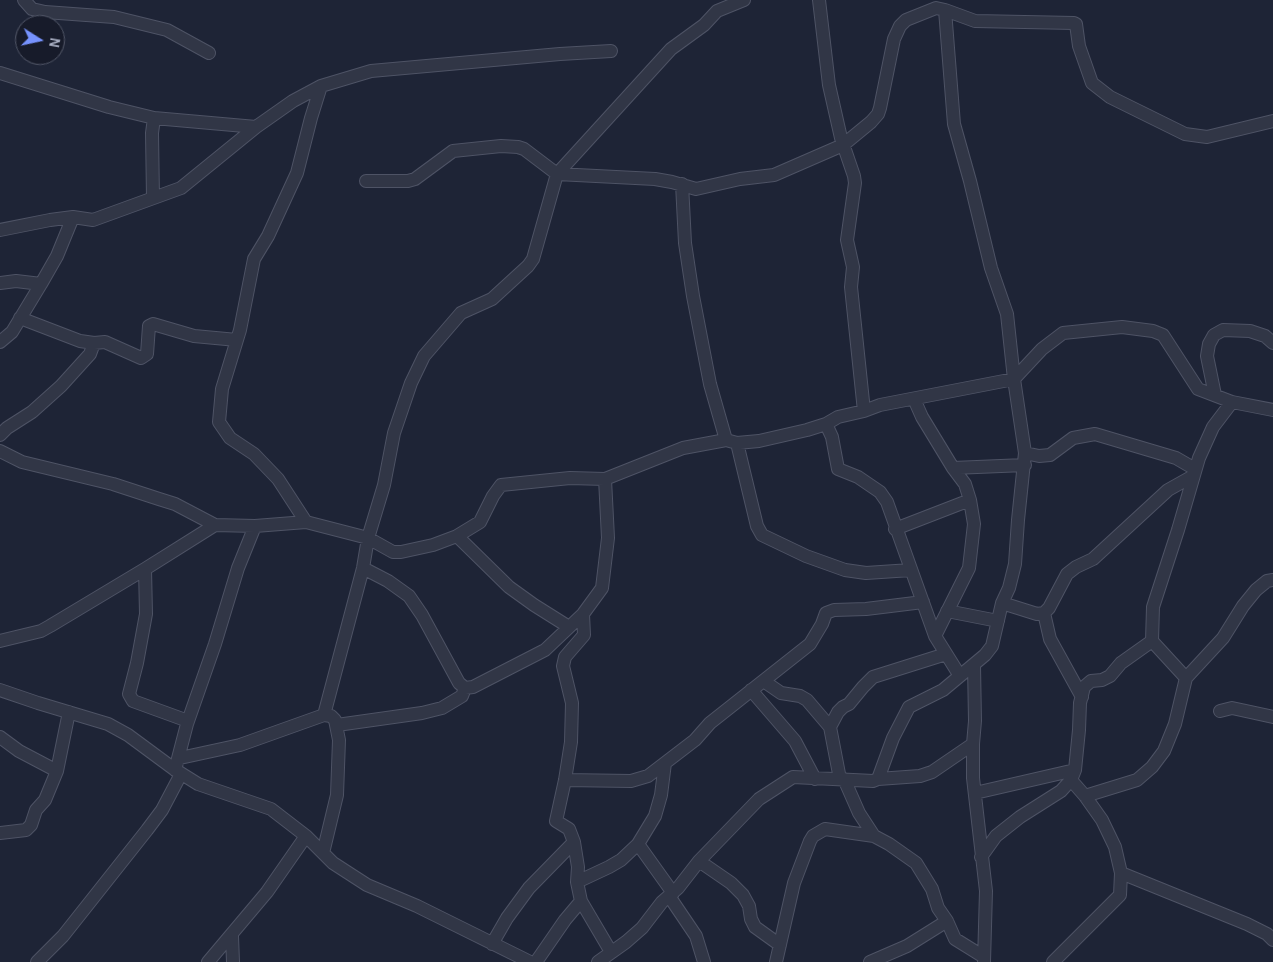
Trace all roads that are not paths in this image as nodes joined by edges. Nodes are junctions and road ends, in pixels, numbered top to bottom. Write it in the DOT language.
graph roads {
  1 [pos="24,0"];
  2 [pos="744,0"];
  3 [pos="819,0"];
  4 [pos="945,10"];
  5 [pos="610,51"];
  6 [pos="209,53"];
  7 [pos="0,72"];
  8 [pos="321,86"];
  9 [pos="154,118"];
  10 [pos="1273,120"];
  11 [pos="256,126"];
  12 [pos="843,145"];
  13 [pos="556,174"];
  14 [pos="366,181"];
  15 [pos="682,184"];
  16 [pos="154,198"];
  17 [pos="73,218"];
  18 [pos="0,230"];
  19 [pos="0,283"];
  20 [pos="41,284"];
  21 [pos="20,318"];
  22 [pos="237,340"];
  23 [pos="0,342"];
  24 [pos="94,343"];
  25 [pos="1273,343"];
  26 [pos="1014,379"];
  27 [pos="1215,395"];
  28 [pos="914,398"];
  29 [pos="1232,402"];
  30 [pos="1273,410"];
  31 [pos="864,411"];
  32 [pos="826,424"];
  33 [pos="0,435"];
  34 [pos="732,441"];
  35 [pos="0,451"];
  36 [pos="1025,459"];
  37 [pos="953,468"];
  38 [pos="1194,472"];
  39 [pos="605,479"];
  40 [pos="970,500"];
  41 [pos="306,522"];
  42 [pos="215,525"];
  43 [pos="255,526"];
  44 [pos="896,530"];
  45 [pos="457,536"];
  46 [pos="368,538"];
  47 [pos="363,568"];
  48 [pos="145,569"];
  49 [pos="911,570"];
  50 [pos="1273,580"];
  51 [pos="923,602"];
  52 [pos="1002,603"];
  53 [pos="947,611"];
  54 [pos="1044,613"];
  55 [pos="583,614"];
  56 [pos="998,621"];
  57 [pos="569,627"];
  58 [pos="935,636"];
  59 [pos="0,641"];
  60 [pos="1152,641"];
  61 [pos="946,654"];
  62 [pos="974,665"];
  63 [pos="960,676"];
  64 [pos="1186,678"];
  65 [pos="765,682"];
  66 [pos="465,688"];
  67 [pos="0,690"];
  68 [pos="751,690"];
  69 [pos="1082,697"];
  70 [pos="1220,711"];
  71 [pos="69,712"];
  72 [pos="324,715"];
  73 [pos="1273,716"];
  74 [pos="188,721"];
  75 [pos="338,725"];
  76 [pos="830,727"];
  77 [pos="0,737"];
  78 [pos="973,744"];
  79 [pos="665,762"];
  80 [pos="179,767"];
  81 [pos="57,771"];
  82 [pos="1073,775"];
  83 [pos="815,778"];
  84 [pos="842,779"];
  85 [pos="565,780"];
  86 [pos="878,780"];
  87 [pos="975,793"];
  88 [pos="1085,796"];
  89 [pos="0,833"];
  90 [pos="306,836"];
  91 [pos="874,836"];
  92 [pos="574,842"];
  93 [pos="638,844"];
  94 [pos="323,853"];
  95 [pos="981,858"];
  96 [pos="699,861"];
  97 [pos="1121,873"];
  98 [pos="577,882"];
  99 [pos="671,894"];
  100 [pos="581,901"];
  101 [pos="947,921"];
  102 [pos="232,936"];
  103 [pos="1273,940"];
  104 [pos="492,944"];
  105 [pos="780,945"];
  106 [pos="610,952"];
  107 [pos="984,959"];
  108 [pos="37,962"];
  109 [pos="208,962"];
  110 [pos="233,962"];
  111 [pos="530,962"];
  112 [pos="536,962"];
  113 [pos="598,962"];
  114 [pos="704,962"];
  115 [pos="776,962"];
  116 [pos="870,962"];
  117 [pos="1053,962"];
  1 -- 6 [label="street"];
  2 -- 13 [label="street"];
  3 -- 12 [label="street"];
  4 -- 10 [label="street"];
  4 -- 12 [label="street"];
  4 -- 26 [label="street"];
  5 -- 8 [label="street"];
  7 -- 9 [label="street"];
  8 -- 11 [label="street"];
  8 -- 22 [label="street"];
  9 -- 11 [label="street"];
  9 -- 16 [label="street"];
  11 -- 16 [label="street"];
  12 -- 15 [label="street"];
  12 -- 31 [label="street"];
  13 -- 14 [label="street"];
  13 -- 15 [label="street"];
  13 -- 46 [label="street"];
  15 -- 34 [label="street"];
  16 -- 17 [label="street"];
  17 -- 18 [label="street"];
  17 -- 20 [label="street"];
  19 -- 20 [label="street"];
  20 -- 21 [label="street"];
  21 -- 23 [label="street"];
  21 -- 24 [label="street"];
  22 -- 24 [label="street"];
  22 -- 41 [label="street"];
  24 -- 33 [label="street"];
  25 -- 27 [label="street"];
  26 -- 27 [label="street"];
  26 -- 28 [label="street"];
  26 -- 36 [label="street"];
  27 -- 29 [label="street"];
  28 -- 31 [label="street"];
  28 -- 37 [label="street"];
  29 -- 30 [label="street"];
  29 -- 38 [label="street"];
  31 -- 32 [label="street"];
  32 -- 34 [label="street"];
  32 -- 44 [label="street"];
  34 -- 39 [label="street"];
  34 -- 49 [label="street"];
  35 -- 42 [label="street"];
  36 -- 37 [label="street"];
  36 -- 38 [label="street"];
  36 -- 52 [label="street"];
  37 -- 40 [label="street"];
  38 -- 54 [label="street"];
  38 -- 60 [label="street"];
  39 -- 45 [label="street"];
  39 -- 55 [label="street"];
  40 -- 44 [label="street"];
  40 -- 53 [label="street"];
  41 -- 43 [label="street"];
  41 -- 46 [label="street"];
  42 -- 43 [label="street"];
  42 -- 48 [label="street"];
  43 -- 74 [label="street"];
  44 -- 49 [label="street"];
  45 -- 46 [label="street"];
  45 -- 57 [label="street"];
  46 -- 47 [label="street"];
  47 -- 66 [label="street"];
  47 -- 72 [label="street"];
  48 -- 59 [label="street"];
  48 -- 74 [label="street"];
  49 -- 51 [label="street"];
  50 -- 64 [label="street"];
  51 -- 58 [label="street"];
  51 -- 65 [label="street"];
  52 -- 54 [label="street"];
  52 -- 56 [label="street"];
  53 -- 56 [label="street"];
  53 -- 58 [label="street"];
  54 -- 69 [label="street"];
  55 -- 57 [label="street"];
  55 -- 85 [label="street"];
  56 -- 62 [label="street"];
  57 -- 66 [label="street"];
  58 -- 61 [label="street"];
  60 -- 64 [label="street"];
  60 -- 69 [label="street"];
  61 -- 63 [label="street"];
  61 -- 76 [label="street"];
  62 -- 63 [label="street"];
  62 -- 78 [label="street"];
  63 -- 86 [label="street"];
  64 -- 88 [label="street"];
  65 -- 68 [label="street"];
  65 -- 76 [label="street"];
  66 -- 75 [label="street"];
  67 -- 71 [label="street"];
  68 -- 79 [label="street"];
  68 -- 83 [label="street"];
  69 -- 82 [label="street"];
  70 -- 73 [label="street"];
  71 -- 80 [label="street"];
  71 -- 81 [label="street"];
  72 -- 75 [label="street"];
  72 -- 80 [label="street"];
  74 -- 80 [label="street"];
  75 -- 94 [label="street"];
  76 -- 84 [label="street"];
  77 -- 81 [label="street"];
  78 -- 86 [label="street"];
  78 -- 87 [label="street"];
  79 -- 85 [label="street"];
  79 -- 93 [label="street"];
  80 -- 90 [label="street"];
  80 -- 108 [label="street"];
  81 -- 89 [label="street"];
  82 -- 87 [label="street"];
  82 -- 88 [label="street"];
  82 -- 95 [label="street"];
  83 -- 84 [label="street"];
  83 -- 96 [label="street"];
  84 -- 86 [label="street"];
  84 -- 91 [label="street"];
  85 -- 92 [label="street"];
  87 -- 95 [label="street"];
  88 -- 97 [label="street"];
  90 -- 94 [label="street"];
  90 -- 102 [label="street"];
  91 -- 101 [label="street"];
  91 -- 105 [label="street"];
  92 -- 98 [label="street"];
  92 -- 104 [label="street"];
  93 -- 98 [label="street"];
  93 -- 99 [label="street"];
  94 -- 104 [label="street"];
  95 -- 107 [label="street"];
  96 -- 99 [label="street"];
  96 -- 105 [label="street"];
  97 -- 103 [label="street"];
  97 -- 117 [label="street"];
  98 -- 100 [label="street"];
  99 -- 106 [label="street"];
  99 -- 114 [label="street"];
  100 -- 106 [label="street"];
  100 -- 112 [label="street"];
  101 -- 107 [label="street"];
  101 -- 116 [label="street"];
  102 -- 109 [label="street"];
  102 -- 110 [label="street"];
  104 -- 111 [label="street"];
  105 -- 115 [label="street"];
  106 -- 113 [label="street"];
}
